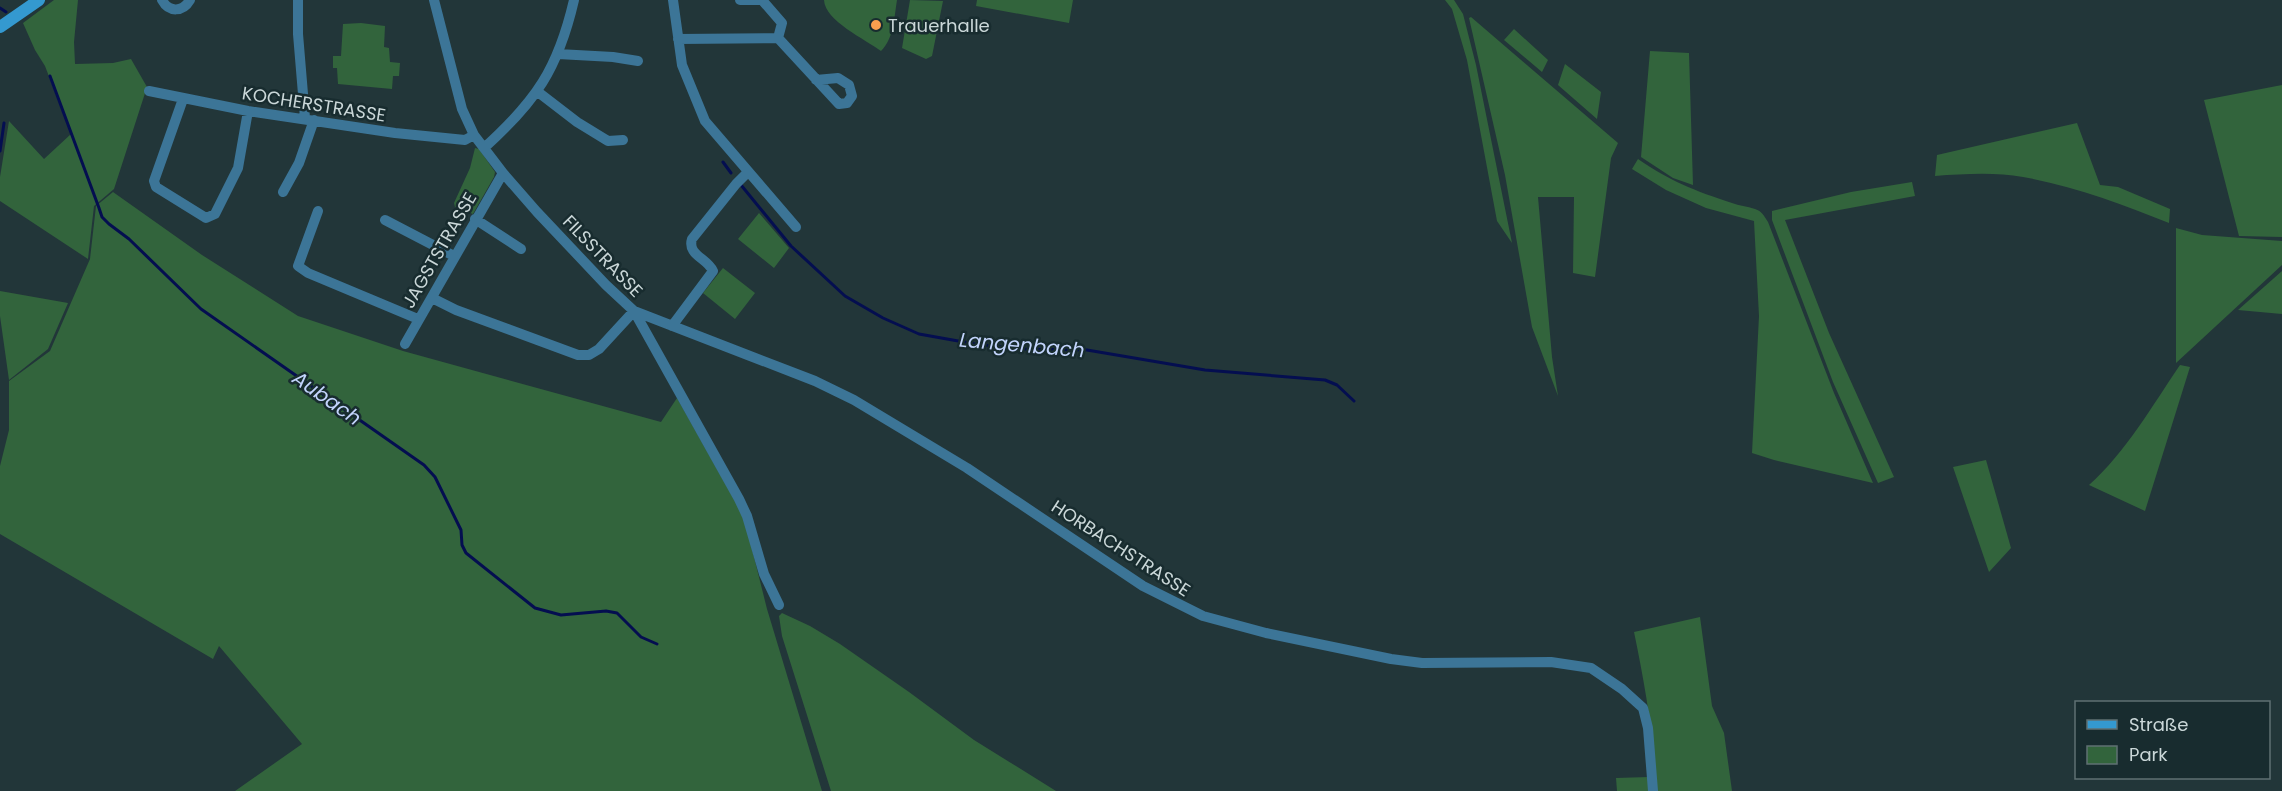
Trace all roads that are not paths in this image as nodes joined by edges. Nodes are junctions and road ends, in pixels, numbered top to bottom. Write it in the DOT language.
graph roads {
  1 [pos="39,0"];
  2 [pos="162,0"];
  3 [pos="189,0"];
  4 [pos="298,0"];
  5 [pos="434,0"];
  6 [pos="574,0"];
  7 [pos="673,0"];
  8 [pos="740,0"];
  9 [pos="0,27"];
  10 [pos="778,38"];
  11 [pos="678,39"];
  12 [pos="558,54"];
  13 [pos="638,61"];
  14 [pos="816,80"];
  15 [pos="149,91"];
  16 [pos="538,92"];
  17 [pos="183,99"];
  18 [pos="248,111"];
  19 [pos="309,119"];
  20 [pos="474,135"];
  21 [pos="622,140"];
  22 [pos="484,148"];
  23 [pos="502,172"];
  24 [pos="748,172"];
  25 [pos="283,192"];
  26 [pos="318,211"];
  27 [pos="476,219"];
  28 [pos="386,220"];
  29 [pos="796,227"];
  30 [pos="521,249"];
  31 [pos="454,255"];
  32 [pos="432,298"];
  33 [pos="634,311"];
  34 [pos="418,319"];
  35 [pos="672,326"];
  36 [pos="405,344"];
  37 [pos="779,605"];
  38 [pos="1653,791"];
  1 -- 9 [label="street"];
  2 -- 3 [label="street"];
  4 -- 19 [label="street"];
  5 -- 20 [label="street, FILSSTRASSE"];
  6 -- 12 [label="street"];
  7 -- 11 [label="street"];
  8 -- 10 [label="street"];
  10 -- 11 [label="street"];
  10 -- 14 [label="street"];
  11 -- 24 [label="street"];
  12 -- 13 [label="street"];
  12 -- 16 [label="street"];
  15 -- 17 [label="street, KOCHERSTRASSE"];
  16 -- 21 [label="street"];
  16 -- 22 [label="street"];
  17 -- 18 [label="street, KOCHERSTRASSE"];
  17 -- 18 [label="street"];
  18 -- 19 [label="street, KOCHERSTRASSE"];
  19 -- 20 [label="street, KOCHERSTRASSE"];
  19 -- 25 [label="street"];
  20 -- 22 [label="street, FILSSTRASSE"];
  22 -- 23 [label="street, FILSSTRASSE"];
  23 -- 27 [label="street, JAGSTSTRASSE"];
  23 -- 33 [label="street, FILSSTRASSE"];
  24 -- 29 [label="street"];
  24 -- 35 [label="street"];
  26 -- 34 [label="street"];
  27 -- 30 [label="street"];
  27 -- 31 [label="street, JAGSTSTRASSE"];
  28 -- 31 [label="street"];
  31 -- 32 [label="street, JAGSTSTRASSE"];
  32 -- 33 [label="street"];
  32 -- 34 [label="street, JAGSTSTRASSE"];
  33 -- 35 [label="street, HORBACHSTRASSE"];
  33 -- 37 [label="street, FILSSTRASSE"];
  34 -- 36 [label="street, JAGSTSTRASSE"];
  35 -- 38 [label="street, HORBACHSTRASSE"];
}
